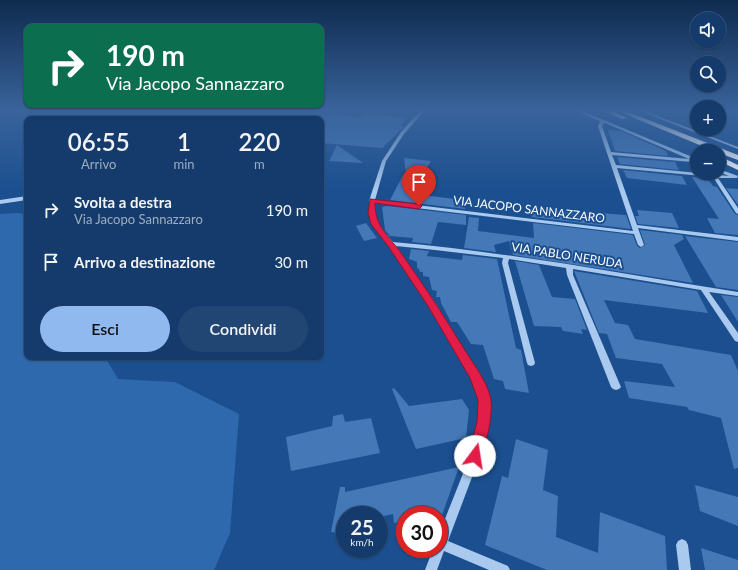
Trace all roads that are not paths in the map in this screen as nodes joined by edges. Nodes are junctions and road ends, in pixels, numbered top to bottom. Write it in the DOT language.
graph roads {
  1 [pos="400,137"];
  2 [pos="604,137"];
  3 [pos="641,137"];
  4 [pos="670,137"];
  5 [pos="686,137"];
  6 [pos="708,137"];
  7 [pos="690,145"];
  8 [pos="738,148"];
  9 [pos="609,153"];
  10 [pos="690,157"];
  11 [pos="738,157"];
  12 [pos="690,160"];
  13 [pos="726,161"];
  14 [pos="726,162"];
  15 [pos="738,165"];
  16 [pos="613,166"];
  17 [pos="738,168"];
  18 [pos="726,173"];
  19 [pos="690,174"];
  20 [pos="726,177"];
  21 [pos="737,178"];
  22 [pos="718,180"];
  23 [pos="24,198"];
  24 [pos="372,201"];
  25 [pos="0,202"];
  26 [pos="738,212"];
  27 [pos="634,226"];
  28 [pos="637,233"];
  29 [pos="738,239"];
  30 [pos="391,244"];
  31 [pos="641,245"];
  32 [pos="506,257"];
  33 [pos="569,267"];
  34 [pos="704,289"];
  35 [pos="738,294"];
  36 [pos="738,339"];
  37 [pos="531,363"];
  38 [pos="616,387"];
  39 [pos="448,526"];
  40 [pos="682,545"];
  41 [pos="448,547"];
  42 [pos="436,558"];
  43 [pos="431,570"];
  44 [pos="504,570"];
  45 [pos="685,570"];
  1 -- 24 [label="street"];
  2 -- 9 [label="street"];
  3 -- 10 [label="street"];
  4 -- 7 [label="highway"];
  5 -- 11 [label="highway"];
  6 -- 8 [label="street"];
  9 -- 12 [label="street"];
  9 -- 16 [label="street"];
  13 -- 15 [label="highway"];
  14 -- 17 [label="highway"];
  16 -- 19 [label="street"];
  16 -- 27 [label="street"];
  18 -- 21 [label="street"];
  20 -- 21 [label="street"];
  22 -- 26 [label="street"];
  23 -- 25 [label="street"];
  24 -- 28 [label="street, VIA JACOPO SANNAZZARO"];
  24 -- 30 [label="street"];
  27 -- 28 [label="street"];
  27 -- 29 [label="street"];
  28 -- 31 [label="street"];
  30 -- 32 [label="street, VIA PABLO NERUDA"];
  30 -- 39 [label="street"];
  32 -- 33 [label="street, VIA PABLO NERUDA"];
  32 -- 37 [label="street"];
  33 -- 34 [label="street, VIA PABLO NERUDA"];
  33 -- 38 [label="street"];
  34 -- 35 [label="street, VIA PABLO NERUDA"];
  34 -- 36 [label="street"];
  40 -- 45 [label="street"];
  41 -- 44 [label="street"];
  42 -- 43 [label="street"];
}
